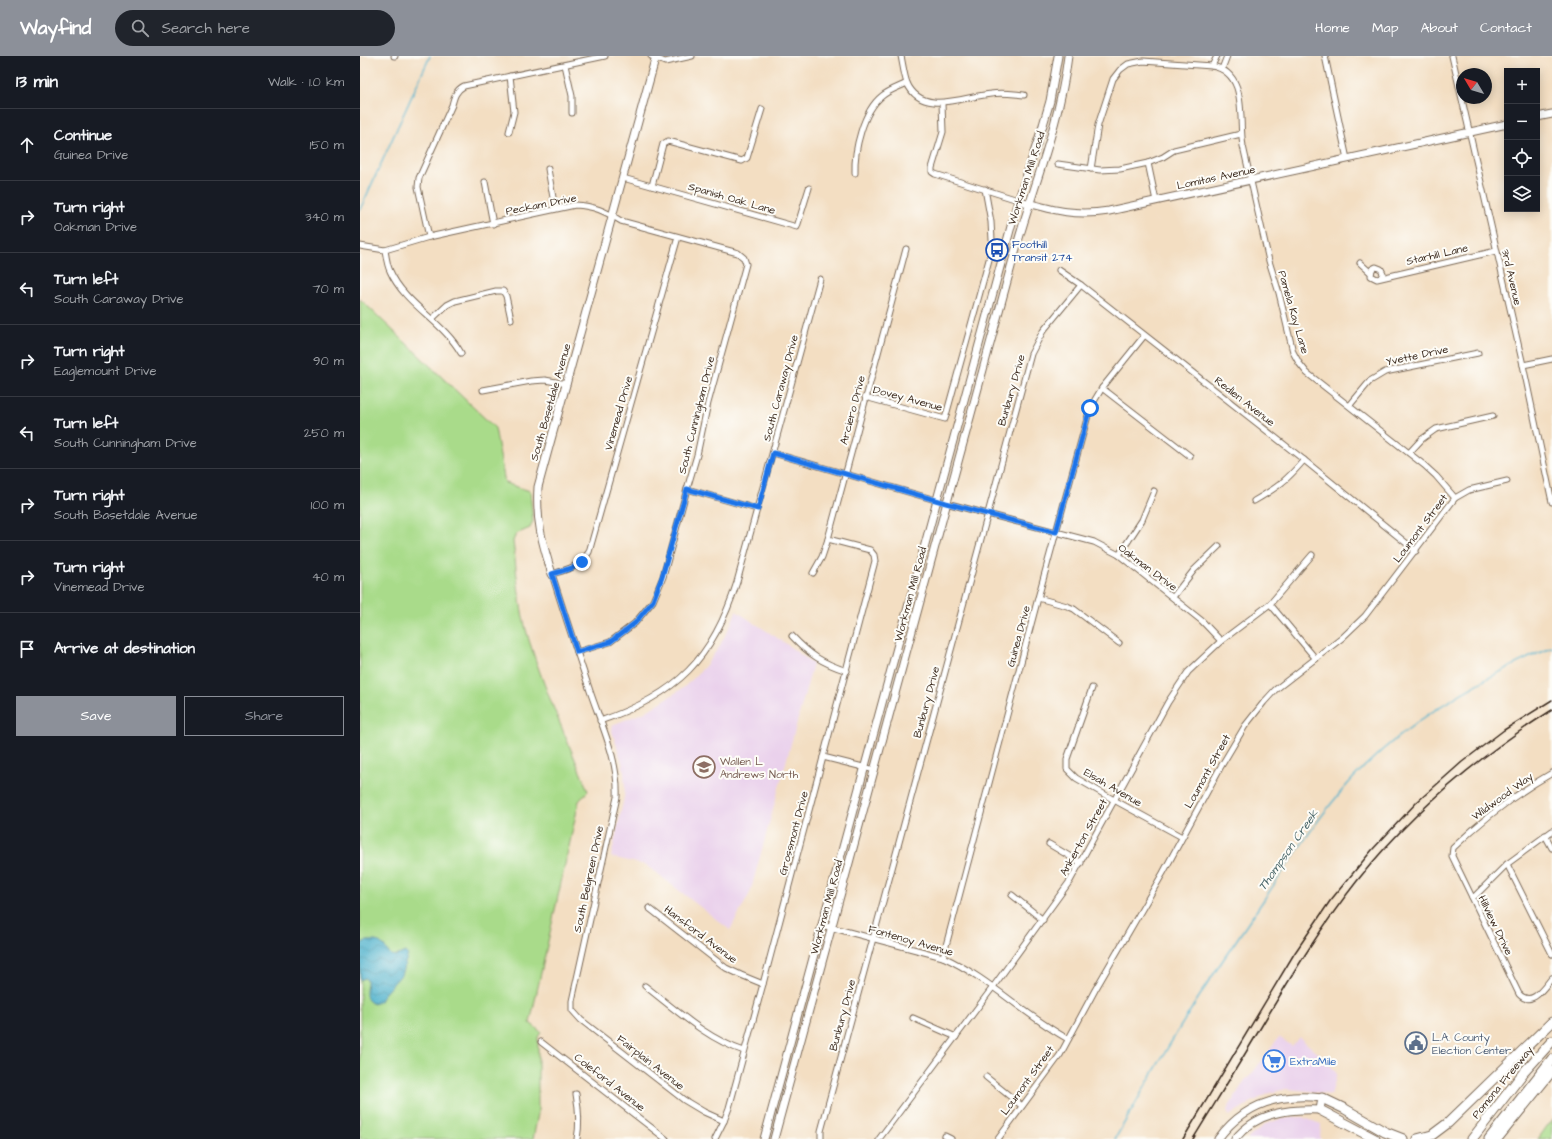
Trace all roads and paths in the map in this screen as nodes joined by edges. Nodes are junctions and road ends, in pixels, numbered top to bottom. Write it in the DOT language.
graph roads {
  1 [pos="605,56"];
  2 [pos="692,56"];
  3 [pos="901,56"];
  4 [pos="1058,56"];
  5 [pos="1068,56"];
  6 [pos="1217,56"];
  7 [pos="1227,56"];
  8 [pos="1325,56"];
  9 [pos="1452,56"];
  10 [pos="654,57"];
  11 [pos="565,65"];
  12 [pos="1212,66"];
  13 [pos="1222,69"];
  14 [pos="510,76"];
  15 [pos="907,83"];
  16 [pos="1024,95"];
  17 [pos="942,103"];
  18 [pos="762,109"];
  19 [pos="572,113"];
  20 [pos="1552,114"];
  21 [pos="1540,116"];
  22 [pos="1504,125"];
  23 [pos="509,132"];
  24 [pos="1469,132"];
  25 [pos="1241,134"];
  26 [pos="1347,159"];
  27 [pos="1148,163"];
  28 [pos="1058,164"];
  29 [pos="548,169"];
  30 [pos="1091,169"];
  31 [pos="855,173"];
  32 [pos="623,178"];
  33 [pos="1251,180"];
  34 [pos="485,182"];
  35 [pos="652,186"];
  36 [pos="809,188"];
  37 [pos="985,189"];
  38 [pos="1018,200"];
  39 [pos="1156,201"];
  40 [pos="1028,203"];
  41 [pos="556,209"];
  42 [pos="612,216"];
  43 [pos="493,224"];
  44 [pos="429,237"];
  45 [pos="678,237"];
  46 [pos="360,246"];
  47 [pos="906,249"];
  48 [pos="385,250"];
  49 [pos="1496,251"];
  50 [pos="744,258"];
  51 [pos="1360,263"];
  52 [pos="1059,270"];
  53 [pos="1370,273"];
  54 [pos="1381,277"];
  55 [pos="820,279"];
  56 [pos="1081,285"];
  57 [pos="432,319"];
  58 [pos="511,319"];
  59 [pos="1144,336"];
  60 [pos="461,353"];
  61 [pos="1478,353"];
  62 [pos="1552,359"];
  63 [pos="1523,366"];
  64 [pos="567,384"];
  65 [pos="1102,388"];
  66 [pos="483,390"];
  67 [pos="865,397"];
  68 [pos="1350,405"];
  69 [pos="1493,416"];
  70 [pos="773,453"];
  71 [pos="1409,453"];
  72 [pos="1190,456"];
  73 [pos="1304,460"];
  74 [pos="846,473"];
  75 [pos="1507,481"];
  76 [pos="687,489"];
  77 [pos="1154,490"];
  78 [pos="1455,498"];
  79 [pos="936,500"];
  80 [pos="1254,501"];
  81 [pos="1552,502"];
  82 [pos="946,503"];
  83 [pos="758,509"];
  84 [pos="987,514"];
  85 [pos="1056,532"];
  86 [pos="828,539"];
  87 [pos="1219,546"];
  88 [pos="1416,551"];
  89 [pos="1119,555"];
  90 [pos="1312,555"];
  91 [pos="813,573"];
  92 [pos="552,574"];
  93 [pos="1172,597"];
  94 [pos="1038,598"];
  95 [pos="1270,604"];
  96 [pos="792,636"];
  97 [pos="1221,642"];
  98 [pos="1119,643"];
  99 [pos="577,652"];
  100 [pos="1316,659"];
  101 [pos="847,671"];
  102 [pos="1092,688"];
  103 [pos="600,721"];
  104 [pos="610,753"];
  105 [pos="823,757"];
  106 [pos="864,768"];
  107 [pos="875,770"];
  108 [pos="1552,773"];
  109 [pos="1114,800"];
  110 [pos="1552,830"];
  111 [pos="1545,835"];
  112 [pos="1182,837"];
  113 [pos="1049,844"];
  114 [pos="1552,848"];
  115 [pos="1452,856"];
  116 [pos="1081,863"];
  117 [pos="1507,864"];
  118 [pos="1012,895"];
  119 [pos="1472,897"];
  120 [pos="649,908"];
  121 [pos="1043,920"];
  122 [pos="822,925"];
  123 [pos="832,928"];
  124 [pos="872,939"];
  125 [pos="1552,954"];
  126 [pos="943,957"];
  127 [pos="1552,978"];
  128 [pos="763,984"];
  129 [pos="646,986"];
  130 [pos="993,987"];
  131 [pos="572,1010"];
  132 [pos="913,1018"];
  133 [pos="1552,1022"];
  134 [pos="956,1037"];
  135 [pos="1068,1039"];
  136 [pos="1552,1041"];
  137 [pos="541,1042"];
  138 [pos="744,1051"];
  139 [pos="1552,1059"];
  140 [pos="1552,1071"];
  141 [pos="986,1077"];
  142 [pos="576,1094"];
  143 [pos="1322,1098"];
  144 [pos="1022,1106"];
  145 [pos="1320,1110"];
  146 [pos="724,1121"];
  147 [pos="577,1139"];
  148 [pos="666,1139"];
  149 [pos="715,1139"];
  150 [pos="764,1139"];
  151 [pos="774,1139"];
  152 [pos="821,1139"];
  153 [pos="879,1139"];
  154 [pos="998,1139"];
  155 [pos="1218,1139"];
  156 [pos="1235,1139"];
  157 [pos="1376,1139"];
  158 [pos="1403,1139"];
  159 [pos="1417,1139"];
  160 [pos="1472,1139"];
  161 [pos="1488,1139"];
  162 [pos="1497,1139"];
  1 -- 11 [label="street"];
  2 -- 10 [label="street"];
  3 -- 15 [label="street"];
  4 -- 38 [label="main road, Workman Mill Road"];
  5 -- 40 [label="main road, Workman Mill Road"];
  6 -- 12 [label="street"];
  7 -- 13 [label="street"];
  8 -- 26 [label="street"];
  9 -- 24 [label="street, 3rd Avenue"];
  10 -- 32 [label="main road, South Basetdale Avenue"];
  11 -- 14 [label="street"];
  11 -- 19 [label="street"];
  12 -- 13 [label="street"];
  12 -- 30 [label="street"];
  13 -- 25 [label="street, Pamela Kay Lane"];
  14 -- 23 [label="street"];
  14 -- 44 [label="street"];
  15 -- 17 [label="street"];
  15 -- 31 [label="street"];
  16 -- 17 [label="street"];
  17 -- 37 [label="street, Lomitas Avenue"];
  18 -- 35 [label="street"];
  20 -- 21 [label="main road"];
  22 -- 24 [label="main road, Lomitas Avenue"];
  24 -- 26 [label="main road, Lomitas Avenue"];
  24 -- 49 [label="street, 3rd Avenue"];
  25 -- 27 [label="street"];
  25 -- 33 [label="street, Pamela Kay Lane"];
  26 -- 33 [label="main road, Lomitas Avenue"];
  27 -- 30 [label="street"];
  27 -- 39 [label="street"];
  28 -- 30 [label="street"];
  29 -- 41 [label="street"];
  32 -- 35 [label="street, Spanish Oak Lane"];
  32 -- 42 [label="main road, South Basetdale Avenue"];
  33 -- 39 [label="main road, Lomitas Avenue"];
  33 -- 68 [label="street, Pamela Kay Lane"];
  34 -- 43 [label="street"];
  35 -- 36 [label="street, Spanish Oak Lane"];
  37 -- 38 [label="street, Lomitas Avenue"];
  37 -- 67 [label="street, Dovey Avenue"];
  38 -- 40 [label="main road, Lomitas Avenue"];
  38 -- 79 [label="main road, Workman Mill Road"];
  39 -- 40 [label="main road, Lomitas Avenue"];
  40 -- 82 [label="main road, Workman Mill Road"];
  41 -- 42 [label="street, Peckam Drive"];
  41 -- 43 [label="street, Peckam Drive"];
  42 -- 45 [label="street, Peckam Drive"];
  42 -- 64 [label="main road, South Basetdale Avenue"];
  43 -- 44 [label="street, Peckam Drive"];
  44 -- 48 [label="street, Peckam Drive"];
  45 -- 50 [label="street, Peckam Drive"];
  45 -- 92 [label="street, Vinemead Drive"];
  46 -- 48 [label="street, Peckam Drive"];
  47 -- 67 [label="street, Arciero Drive"];
  48 -- 57 [label="street"];
  49 -- 54 [label="street, Starhill Lane"];
  49 -- 63 [label="street, 3rd Avenue"];
  50 -- 76 [label="street, South Cunningham Drive"];
  51 -- 53 [label="street"];
  52 -- 56 [label="street, Redlen Avenue"];
  53 -- 54 [label="street"];
  53 -- 54 [label="street"];
  55 -- 70 [label="street, South Caraway Drive"];
  56 -- 59 [label="street, Redlen Avenue"];
  56 -- 84 [label="street, Bunbury Drive"];
  57 -- 58 [label="street"];
  57 -- 60 [label="street"];
  59 -- 65 [label="street, Guinea Drive"];
  59 -- 73 [label="street, Redlen Avenue"];
  61 -- 68 [label="street, Yvette Drive"];
  62 -- 63 [label="street"];
  63 -- 81 [label="street, 3rd Avenue"];
  64 -- 66 [label="street"];
  64 -- 92 [label="main road, South Basetdale Avenue"];
  65 -- 72 [label="street"];
  65 -- 85 [label="street, Guinea Drive"];
  67 -- 74 [label="street, Arciero Drive"];
  68 -- 71 [label="street, Pamela Kay Lane"];
  69 -- 71 [label="street"];
  70 -- 74 [label="street, Oakman Drive"];
  70 -- 83 [label="street, South Caraway Drive"];
  71 -- 78 [label="street, Pamela Kay Lane"];
  73 -- 80 [label="street"];
  73 -- 88 [label="street, Redlen Avenue"];
  74 -- 79 [label="street, Oakman Drive"];
  74 -- 86 [label="street, Arciero Drive"];
  75 -- 78 [label="street, Loumont Street"];
  76 -- 83 [label="street"];
  76 -- 99 [label="street, South Cunningham Drive"];
  77 -- 89 [label="street"];
  78 -- 88 [label="street, Loumont Street"];
  79 -- 82 [label="street, Oakman Drive"];
  79 -- 106 [label="main road, Workman Mill Road"];
  82 -- 84 [label="street, Oakman Drive"];
  82 -- 107 [label="main road, Workman Mill Road"];
  83 -- 103 [label="street, South Caraway Drive"];
  84 -- 85 [label="street, Oakman Drive"];
  84 -- 124 [label="street, Bunbury Drive"];
  85 -- 89 [label="street, Oakman Drive"];
  85 -- 94 [label="street, Guinea Drive"];
  86 -- 91 [label="street, Arciero Drive"];
  86 -- 101 [label="street, Grossmont Drive"];
  87 -- 93 [label="street"];
  88 -- 100 [label="street, Loumont Street"];
  89 -- 93 [label="street, Oakman Drive"];
  90 -- 95 [label="street, Ankerton Street"];
  92 -- 99 [label="street, South Basetdale Avenue"];
  93 -- 97 [label="street, Oakman Drive"];
  94 -- 98 [label="street"];
  94 -- 126 [label="street, Guinea Drive"];
  95 -- 97 [label="street, Ankerton Street"];
  95 -- 100 [label="street"];
  96 -- 101 [label="street"];
  97 -- 109 [label="street, Ankerton Street"];
  99 -- 103 [label="street, South Basetdale Avenue"];
  100 -- 112 [label="street, Loumont Street"];
  101 -- 105 [label="street, Grossmont Drive"];
  102 -- 109 [label="street, Elsah Avenue"];
  103 -- 104 [label="street, South Basetdale Avenue"];
  104 -- 131 [label="street, South Belgreen Drive"];
  105 -- 106 [label="street"];
  105 -- 128 [label="street, Grossmont Drive"];
  106 -- 107 [label="street"];
  106 -- 122 [label="main road, Workman Mill Road"];
  107 -- 123 [label="main road, Workman Mill Road"];
  108 -- 115 [label="street, Wildwood Way"];
  109 -- 112 [label="street, Elsah Avenue"];
  109 -- 116 [label="street, Ankerton Street"];
  110 -- 111 [label="street"];
  111 -- 114 [label="street"];
  111 -- 117 [label="street"];
  112 -- 135 [label="street, Loumont Street"];
  113 -- 116 [label="street"];
  115 -- 119 [label="street, Hillview Drive"];
  116 -- 121 [label="street, Ankerton Street"];
  117 -- 119 [label="street"];
  117 -- 125 [label="street"];
  118 -- 121 [label="street"];
  119 -- 127 [label="street, Hillview Drive"];
  120 -- 128 [label="street, Hansford Avenue"];
  121 -- 130 [label="street, Ankerton Street"];
  122 -- 123 [label="street, Fontenoy Avenue"];
  122 -- 150 [label="main road, Workman Mill Road"];
  123 -- 124 [label="street, Fontenoy Avenue"];
  123 -- 151 [label="main road, Workman Mill Road"];
  124 -- 126 [label="street, Fontenoy Avenue"];
  124 -- 152 [label="street, Bunbury Drive"];
  126 -- 130 [label="street, Fontenoy Avenue"];
  128 -- 138 [label="street, Grossmont Drive"];
  129 -- 138 [label="street"];
  130 -- 134 [label="street, Ankerton Street"];
  130 -- 135 [label="street, Fontenoy Avenue"];
  131 -- 146 [label="street, Fairplain Avenue"];
  132 -- 134 [label="street"];
  133 -- 159 [label="highway"];
  134 -- 153 [label="street, Ankerton Street"];
  135 -- 144 [label="street, Loumont Street"];
  136 -- 160 [label="highway, Pomona Freeway"];
  137 -- 148 [label="street, Coleford Avenue"];
  138 -- 146 [label="street, Grossmont Drive"];
  139 -- 161 [label="highway"];
  140 -- 162 [label="highway"];
  141 -- 144 [label="street"];
  142 -- 147 [label="street"];
  143 -- 145 [label="main road"];
  143 -- 155 [label="main road"];
  143 -- 158 [label="highway"];
  144 -- 154 [label="street, Loumont Street"];
  145 -- 156 [label="main road"];
  145 -- 157 [label="highway"];
  146 -- 149 [label="street, Grossmont Drive"];
}
